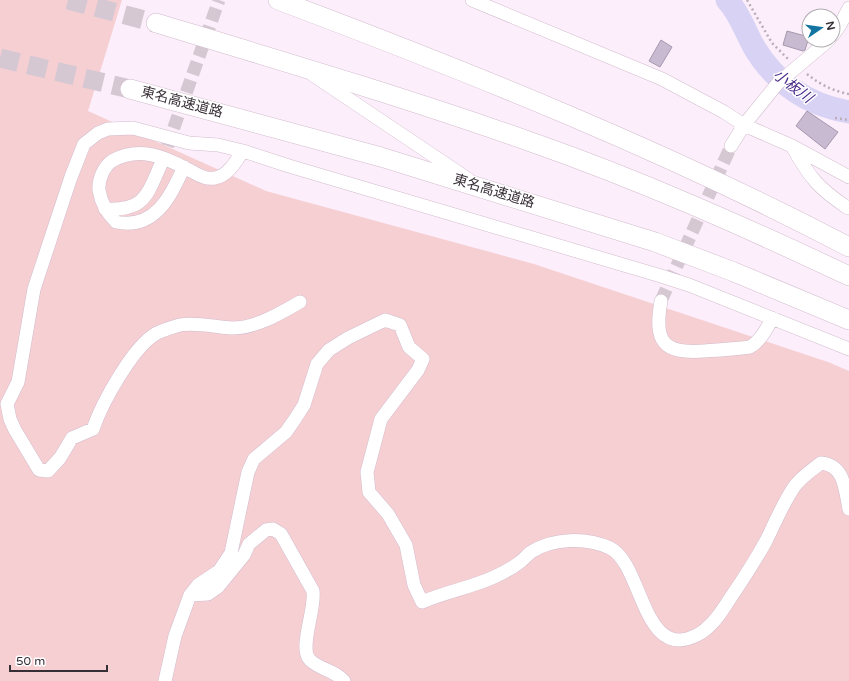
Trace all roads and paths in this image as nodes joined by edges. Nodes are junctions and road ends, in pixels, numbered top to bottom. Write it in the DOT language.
graph roads {
  1 [pos="278,0"];
  2 [pos="472,0"];
  3 [pos="849,8"];
  4 [pos="156,23"];
  5 [pos="841,23"];
  6 [pos="820,48"];
  7 [pos="298,65"];
  8 [pos="130,89"];
  9 [pos="835,118"];
  10 [pos="849,120"];
  11 [pos="744,125"];
  12 [pos="731,146"];
  13 [pos="792,146"];
  14 [pos="243,151"];
  15 [pos="161,164"];
  16 [pos="184,167"];
  17 [pos="849,177"];
  18 [pos="479,186"];
  19 [pos="848,208"];
  20 [pos="105,209"];
  21 [pos="849,247"];
  22 [pos="849,276"];
  23 [pos="661,301"];
  24 [pos="300,302"];
  25 [pos="772,318"];
  26 [pos="849,320"];
  27 [pos="849,348"];
  28 [pos="849,509"];
  29 [pos="190,594"];
  30 [pos="164,681"];
  31 [pos="344,681"];
  1 -- 21 [label="highway"];
  2 -- 11 [label="street"];
  3 -- 5 [label="street"];
  4 -- 7 [label="highway"];
  6 -- 11 [label="street"];
  7 -- 18 [label="street"];
  7 -- 22 [label="highway"];
  8 -- 18 [label="highway, 東名高速道路"];
  9 -- 10 [label="path"];
  11 -- 12 [label="street"];
  11 -- 13 [label="street"];
  13 -- 17 [label="street"];
  13 -- 19 [label="street"];
  14 -- 16 [label="street"];
  14 -- 24 [label="street"];
  14 -- 25 [label="street"];
  15 -- 20 [label="street"];
  16 -- 20 [label="street"];
  16 -- 20 [label="street"];
  18 -- 26 [label="highway, 東名高速道路"];
  23 -- 25 [label="street"];
  25 -- 27 [label="street"];
  28 -- 29 [label="street"];
  29 -- 30 [label="street"];
  29 -- 31 [label="street"];
}
